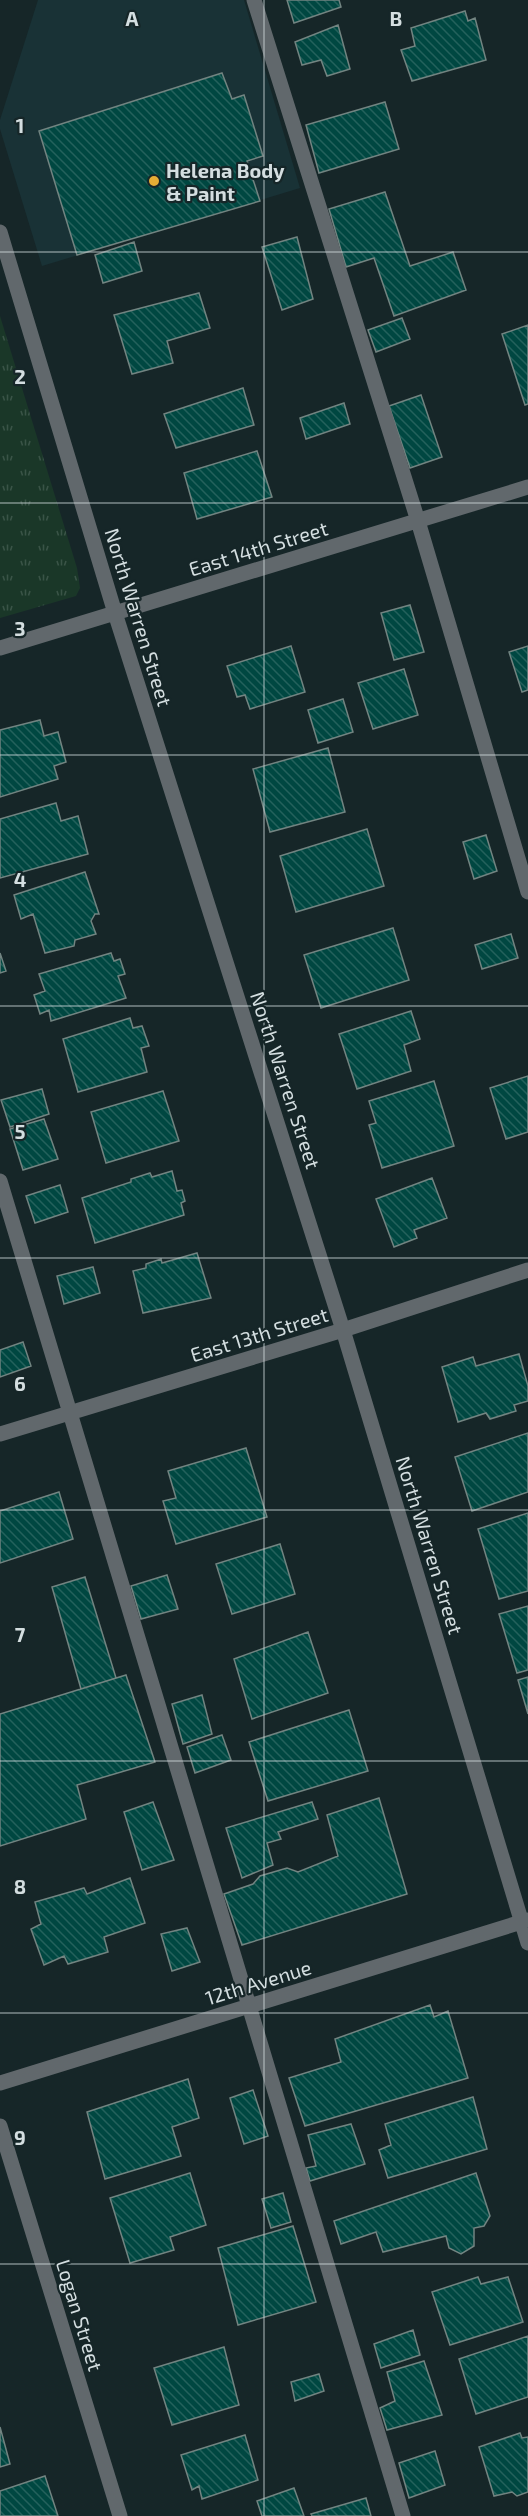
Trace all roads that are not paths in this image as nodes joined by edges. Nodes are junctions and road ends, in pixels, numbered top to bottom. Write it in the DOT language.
graph roads {
  1 [pos="254,0"];
  2 [pos="0,232"];
  3 [pos="528,487"];
  4 [pos="418,520"];
  5 [pos="116,613"];
  6 [pos="0,648"];
  7 [pos="528,892"];
  8 [pos="0,1180"];
  9 [pos="528,1270"];
  10 [pos="343,1330"];
  11 [pos="71,1412"];
  12 [pos="0,1434"];
  13 [pos="525,1921"];
  14 [pos="528,1943"];
  15 [pos="250,2006"];
  16 [pos="0,2083"];
  17 [pos="0,2126"];
  18 [pos="120,2516"];
  19 [pos="404,2516"];
  1 -- 4 [label="street"];
  2 -- 5 [label="street, North Warren Street"];
  3 -- 4 [label="street, East 14th Street"];
  4 -- 5 [label="street, East 14th Street"];
  4 -- 7 [label="street"];
  5 -- 6 [label="street, East 14th Street"];
  5 -- 10 [label="street, North Warren Street"];
  8 -- 11 [label="street"];
  9 -- 10 [label="street, East 13th Street"];
  10 -- 11 [label="street, East 13th Street"];
  10 -- 13 [label="street, North Warren Street"];
  11 -- 12 [label="street, East 13th Street"];
  11 -- 15 [label="street"];
  13 -- 14 [label="street, North Warren Street"];
  13 -- 15 [label="street, 12th Avenue"];
  15 -- 16 [label="street, 12th Avenue"];
  15 -- 19 [label="street"];
  17 -- 18 [label="street, Logan Street"];
}
